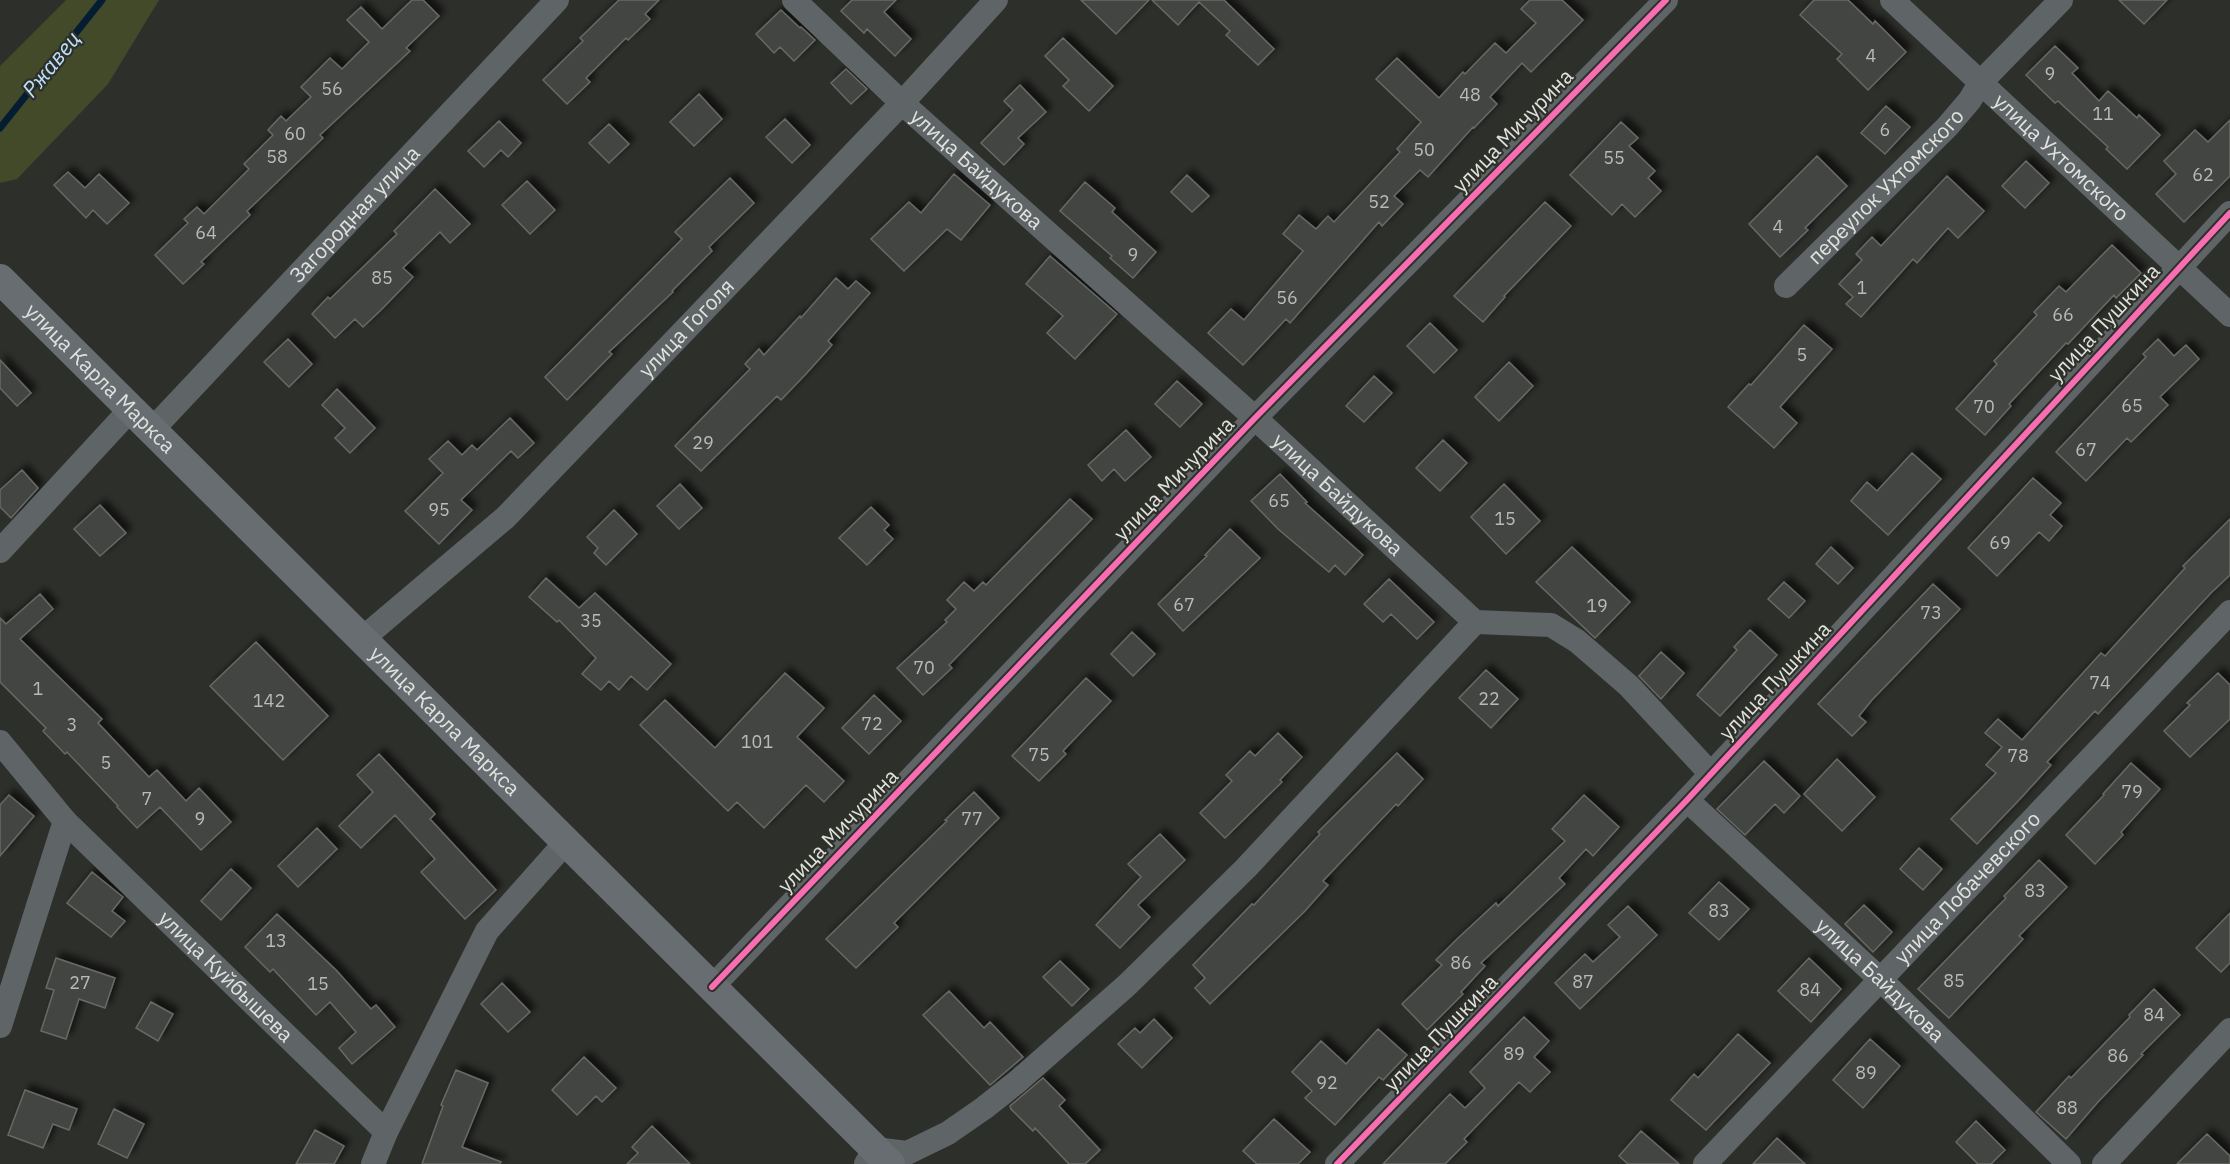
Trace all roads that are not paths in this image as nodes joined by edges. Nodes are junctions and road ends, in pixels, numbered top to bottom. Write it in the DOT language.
graph roads {
  1 [pos="556,0"];
  2 [pos="794,0"];
  3 [pos="996,0"];
  4 [pos="1666,0"];
  5 [pos="1892,0"];
  6 [pos="2061,0"];
  7 [pos="1980,83"];
  8 [pos="902,103"];
  9 [pos="2230,213"];
  10 [pos="2180,266"];
  11 [pos="0,279"];
  12 [pos="1786,286"];
  13 [pos="2230,315"];
  14 [pos="130,409"];
  15 [pos="1255,418"];
  16 [pos="152,430"];
  17 [pos="0,551"];
  18 [pos="2230,612"];
  19 [pos="1475,622"];
  20 [pos="362,639"];
  21 [pos="0,742"];
  22 [pos="1712,774"];
  23 [pos="1687,800"];
  24 [pos="65,821"];
  25 [pos="566,842"];
  26 [pos="1880,979"];
  27 [pos="712,987"];
  28 [pos="0,1026"];
  29 [pos="2230,1030"];
  30 [pos="386,1132"];
  31 [pos="877,1159"];
  32 [pos="373,1164"];
  33 [pos="1337,1164"];
  34 [pos="1705,1164"];
  35 [pos="2069,1164"];
  36 [pos="2104,1164"];
  1 -- 16 [label="street, Загородная улица"];
  2 -- 8 [label="street, улица Байдукова"];
  3 -- 8 [label="street, улица Гоголя"];
  4 -- 15 [label="street, улица Мичурина"];
  5 -- 7 [label="street, улица Ухтомского"];
  6 -- 7 [label="street, переулок Ухтомского"];
  7 -- 10 [label="street, улица Ухтомского"];
  7 -- 12 [label="street, переулок Ухтомского"];
  8 -- 15 [label="street, улица Байдукова"];
  8 -- 20 [label="street, улица Гоголя"];
  9 -- 10 [label="street, улица Пушкина"];
  10 -- 13 [label="street, улица Ухтомского"];
  10 -- 22 [label="street, улица Пушкина"];
  11 -- 14 [label="main road, улица Карла Маркса"];
  14 -- 16 [label="main road, улица Карла Маркса"];
  14 -- 17 [label="street"];
  15 -- 19 [label="street, улица Байдукова"];
  15 -- 27 [label="street, улица Мичурина"];
  16 -- 20 [label="main road, улица Карла Маркса"];
  18 -- 26 [label="street, улица Лобачевского"];
  19 -- 22 [label="street"];
  19 -- 31 [label="street"];
  20 -- 25 [label="main road, улица Карла Маркса"];
  21 -- 24 [label="street, улица Куйбышева"];
  22 -- 23 [label="street, улица Пушкина"];
  23 -- 26 [label="street, улица Байдукова"];
  23 -- 33 [label="street, улица Пушкина"];
  24 -- 28 [label="street"];
  24 -- 30 [label="street, улица Куйбышева"];
  25 -- 27 [label="main road, улица Карла Маркса"];
  25 -- 30 [label="street"];
  26 -- 34 [label="street, улица Лобачевского"];
  26 -- 35 [label="street, улица Байдукова"];
  27 -- 31 [label="main road, улица Карла Маркса"];
  29 -- 36 [label="street"];
  30 -- 32 [label="street"];
}
